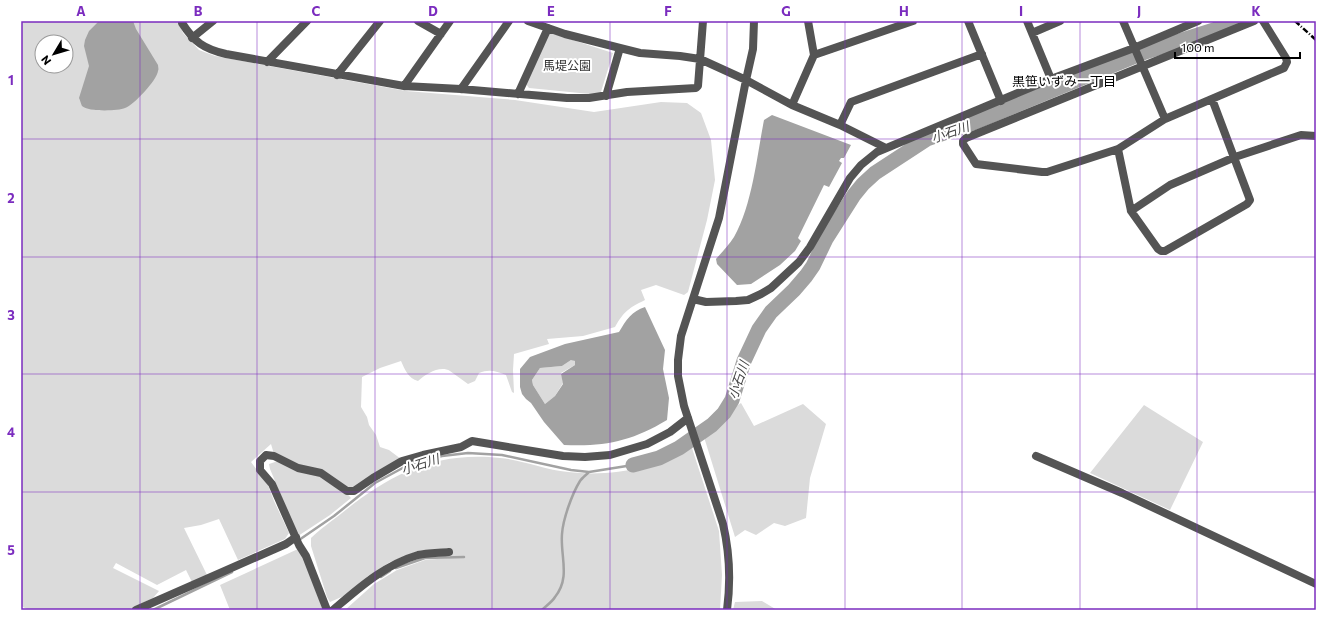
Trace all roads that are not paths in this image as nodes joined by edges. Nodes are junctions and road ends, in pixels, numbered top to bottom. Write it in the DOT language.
graph roads {
  1 [pos="182,21"];
  2 [pos="213,21"];
  3 [pos="307,21"];
  4 [pos="380,21"];
  5 [pos="418,21"];
  6 [pos="450,21"];
  7 [pos="509,21"];
  8 [pos="528,21"];
  9 [pos="703,21"];
  10 [pos="754,21"];
  11 [pos="808,21"];
  12 [pos="913,21"];
  13 [pos="968,21"];
  14 [pos="1027,21"];
  15 [pos="1060,21"];
  16 [pos="1123,21"];
  17 [pos="1198,21"];
  18 [pos="1254,21"];
  19 [pos="1263,21"];
  20 [pos="548,28"];
  21 [pos="1032,33"];
  22 [pos="441,34"];
  23 [pos="192,38"];
  24 [pos="620,48"];
  25 [pos="1135,50"];
  26 [pos="982,54"];
  27 [pos="814,55"];
  28 [pos="700,59"];
  29 [pos="267,62"];
  30 [pos="1142,65"];
  31 [pos="337,75"];
  32 [pos="1051,79"];
  33 [pos="746,80"];
  34 [pos="404,86"];
  35 [pos="461,89"];
  36 [pos="518,94"];
  37 [pos="606,96"];
  38 [pos="1212,99"];
  39 [pos="1001,101"];
  40 [pos="792,105"];
  41 [pos="1165,119"];
  42 [pos="840,125"];
  43 [pos="1316,136"];
  44 [pos="886,148"];
  45 [pos="1118,149"];
  46 [pos="1235,157"];
  47 [pos="1131,211"];
  48 [pos="693,299"];
  49 [pos="688,418"];
  50 [pos="1036,456"];
  51 [pos="297,540"];
  52 [pos="449,552"];
  53 [pos="1316,584"];
  54 [pos="136,610"];
  55 [pos="327,610"];
  56 [pos="333,610"];
  57 [pos="727,610"];
  1 -- 23 [label="street"];
  2 -- 23 [label="street"];
  3 -- 29 [label="street"];
  4 -- 31 [label="street"];
  5 -- 22 [label="street"];
  6 -- 22 [label="street"];
  7 -- 35 [label="street"];
  8 -- 20 [label="street"];
  9 -- 28 [label="street"];
  10 -- 33 [label="street"];
  11 -- 27 [label="street"];
  12 -- 27 [label="street"];
  13 -- 26 [label="street"];
  14 -- 21 [label="street"];
  15 -- 21 [label="street"];
  16 -- 25 [label="street"];
  17 -- 25 [label="street"];
  18 -- 30 [label="street"];
  19 -- 38 [label="street"];
  20 -- 24 [label="street"];
  20 -- 36 [label="street"];
  21 -- 32 [label="street"];
  22 -- 34 [label="street"];
  23 -- 29 [label="street"];
  24 -- 28 [label="street"];
  24 -- 37 [label="street"];
  25 -- 30 [label="street"];
  25 -- 32 [label="street"];
  26 -- 39 [label="street"];
  26 -- 42 [label="street"];
  27 -- 40 [label="street"];
  28 -- 33 [label="street"];
  28 -- 37 [label="street"];
  29 -- 31 [label="street"];
  30 -- 41 [label="street"];
  30 -- 45 [label="street"];
  31 -- 34 [label="street"];
  32 -- 39 [label="street"];
  33 -- 40 [label="street"];
  33 -- 48 [label="street"];
  34 -- 35 [label="street"];
  35 -- 36 [label="street"];
  36 -- 37 [label="street"];
  38 -- 41 [label="street"];
  38 -- 46 [label="street"];
  39 -- 44 [label="street"];
  40 -- 42 [label="street"];
  41 -- 45 [label="street"];
  42 -- 44 [label="street"];
  43 -- 46 [label="street"];
  44 -- 48 [label="street"];
  45 -- 47 [label="street"];
  46 -- 47 [label="street"];
  46 -- 47 [label="street"];
  48 -- 49 [label="street"];
  49 -- 51 [label="street"];
  49 -- 57 [label="street"];
  50 -- 53 [label="street"];
  51 -- 54 [label="street"];
  51 -- 55 [label="street"];
  52 -- 56 [label="street"];
}
